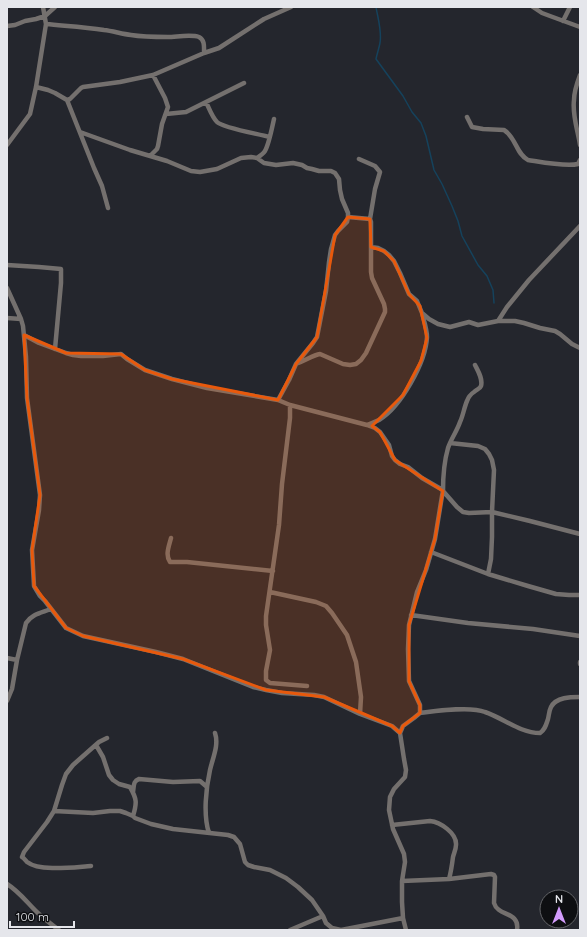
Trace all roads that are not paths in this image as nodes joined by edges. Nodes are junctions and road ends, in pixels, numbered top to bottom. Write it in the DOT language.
graph roads {
  1 [pos="43,7"];
  2 [pos="55,7"];
  3 [pos="291,7"];
  4 [pos="533,7"];
  5 [pos="570,7"];
  6 [pos="45,16"];
  7 [pos="563,20"];
  8 [pos="46,24"];
  9 [pos="7,26"];
  10 [pos="580,27"];
  11 [pos="204,53"];
  12 [pos="153,75"];
  13 [pos="580,75"];
  14 [pos="244,83"];
  15 [pos="36,87"];
  16 [pos="67,100"];
  17 [pos="206,102"];
  18 [pos="166,114"];
  19 [pos="467,117"];
  20 [pos="274,119"];
  21 [pos="80,132"];
  22 [pos="269,137"];
  23 [pos="7,145"];
  24 [pos="580,145"];
  25 [pos="150,156"];
  26 [pos="257,158"];
  27 [pos="360,159"];
  28 [pos="580,160"];
  29 [pos="108,208"];
  30 [pos="348,217"];
  31 [pos="370,219"];
  32 [pos="580,226"];
  33 [pos="372,247"];
  34 [pos="7,266"];
  35 [pos="7,288"];
  36 [pos="422,313"];
  37 [pos="7,318"];
  38 [pos="21,319"];
  39 [pos="498,321"];
  40 [pos="24,335"];
  41 [pos="580,348"];
  42 [pos="55,349"];
  43 [pos="296,364"];
  44 [pos="475,365"];
  45 [pos="278,400"];
  46 [pos="290,405"];
  47 [pos="367,425"];
  48 [pos="450,443"];
  49 [pos="442,491"];
  50 [pos="492,512"];
  51 [pos="580,534"];
  52 [pos="171,538"];
  53 [pos="431,552"];
  54 [pos="273,571"];
  55 [pos="488,574"];
  56 [pos="270,592"];
  57 [pos="580,595"];
  58 [pos="51,610"];
  59 [pos="411,615"];
  60 [pos="580,636"];
  61 [pos="7,658"];
  62 [pos="17,660"];
  63 [pos="307,686"];
  64 [pos="580,697"];
  65 [pos="7,701"];
  66 [pos="420,713"];
  67 [pos="360,714"];
  68 [pos="215,733"];
  69 [pos="400,733"];
  70 [pos="107,738"];
  71 [pos="96,745"];
  72 [pos="207,787"];
  73 [pos="134,792"];
  74 [pos="54,811"];
  75 [pos="133,816"];
  76 [pos="392,825"];
  77 [pos="210,833"];
  78 [pos="91,866"];
  79 [pos="449,879"];
  80 [pos="402,881"];
  81 [pos="7,884"];
  82 [pos="323,916"];
  83 [pos="402,918"];
  84 [pos="326,923"];
  85 [pos="59,930"];
  86 [pos="290,930"];
  87 [pos="325,930"];
  88 [pos="406,930"];
  89 [pos="517,930"];
  1 -- 6 [label="street"];
  2 -- 6 [label="street"];
  3 -- 11 [label="street"];
  4 -- 7 [label="street"];
  5 -- 7 [label="street"];
  6 -- 8 [label="street"];
  6 -- 9 [label="street"];
  7 -- 10 [label="street"];
  8 -- 11 [label="street"];
  8 -- 15 [label="street"];
  11 -- 12 [label="street"];
  12 -- 16 [label="street"];
  12 -- 18 [label="street"];
  13 -- 24 [label="street"];
  14 -- 17 [label="street"];
  15 -- 16 [label="street"];
  15 -- 23 [label="street"];
  16 -- 21 [label="street"];
  17 -- 18 [label="street"];
  17 -- 22 [label="street"];
  18 -- 25 [label="street"];
  19 -- 28 [label="street"];
  20 -- 22 [label="street"];
  21 -- 25 [label="street"];
  21 -- 29 [label="street"];
  22 -- 26 [label="street"];
  25 -- 26 [label="street"];
  26 -- 30 [label="street"];
  27 -- 31 [label="street"];
  30 -- 31 [label="street"];
  30 -- 43 [label="street"];
  31 -- 33 [label="street"];
  32 -- 39 [label="street"];
  33 -- 36 [label="street"];
  33 -- 43 [label="street"];
  34 -- 42 [label="street"];
  35 -- 38 [label="street"];
  36 -- 39 [label="street"];
  36 -- 47 [label="street"];
  37 -- 38 [label="street"];
  38 -- 40 [label="street"];
  39 -- 41 [label="street"];
  40 -- 42 [label="street"];
  40 -- 58 [label="street"];
  42 -- 45 [label="street"];
  43 -- 45 [label="street"];
  44 -- 48 [label="street"];
  45 -- 46 [label="street"];
  46 -- 47 [label="street"];
  46 -- 54 [label="street"];
  47 -- 49 [label="street"];
  48 -- 49 [label="street"];
  48 -- 50 [label="street"];
  49 -- 50 [label="street"];
  49 -- 53 [label="street"];
  50 -- 51 [label="street"];
  50 -- 55 [label="street"];
  52 -- 54 [label="street"];
  53 -- 55 [label="street"];
  53 -- 59 [label="street"];
  54 -- 56 [label="street"];
  55 -- 57 [label="street"];
  56 -- 63 [label="street"];
  56 -- 67 [label="street"];
  58 -- 62 [label="street"];
  58 -- 67 [label="street"];
  59 -- 60 [label="street"];
  59 -- 66 [label="street"];
  61 -- 62 [label="street"];
  62 -- 65 [label="street"];
  64 -- 66 [label="street"];
  66 -- 69 [label="street"];
  67 -- 69 [label="street"];
  68 -- 72 [label="street"];
  69 -- 76 [label="street"];
  70 -- 71 [label="street"];
  71 -- 73 [label="street"];
  71 -- 74 [label="street"];
  72 -- 73 [label="street"];
  72 -- 77 [label="street"];
  73 -- 75 [label="street"];
  74 -- 75 [label="street"];
  74 -- 78 [label="street"];
  75 -- 77 [label="street"];
  76 -- 79 [label="street"];
  76 -- 80 [label="street"];
  77 -- 82 [label="street"];
  79 -- 80 [label="street"];
  79 -- 89 [label="street"];
  80 -- 83 [label="street"];
  81 -- 85 [label="street"];
  82 -- 84 [label="street"];
  82 -- 86 [label="street"];
  83 -- 84 [label="street"];
  83 -- 88 [label="street"];
  84 -- 87 [label="street"];
}
